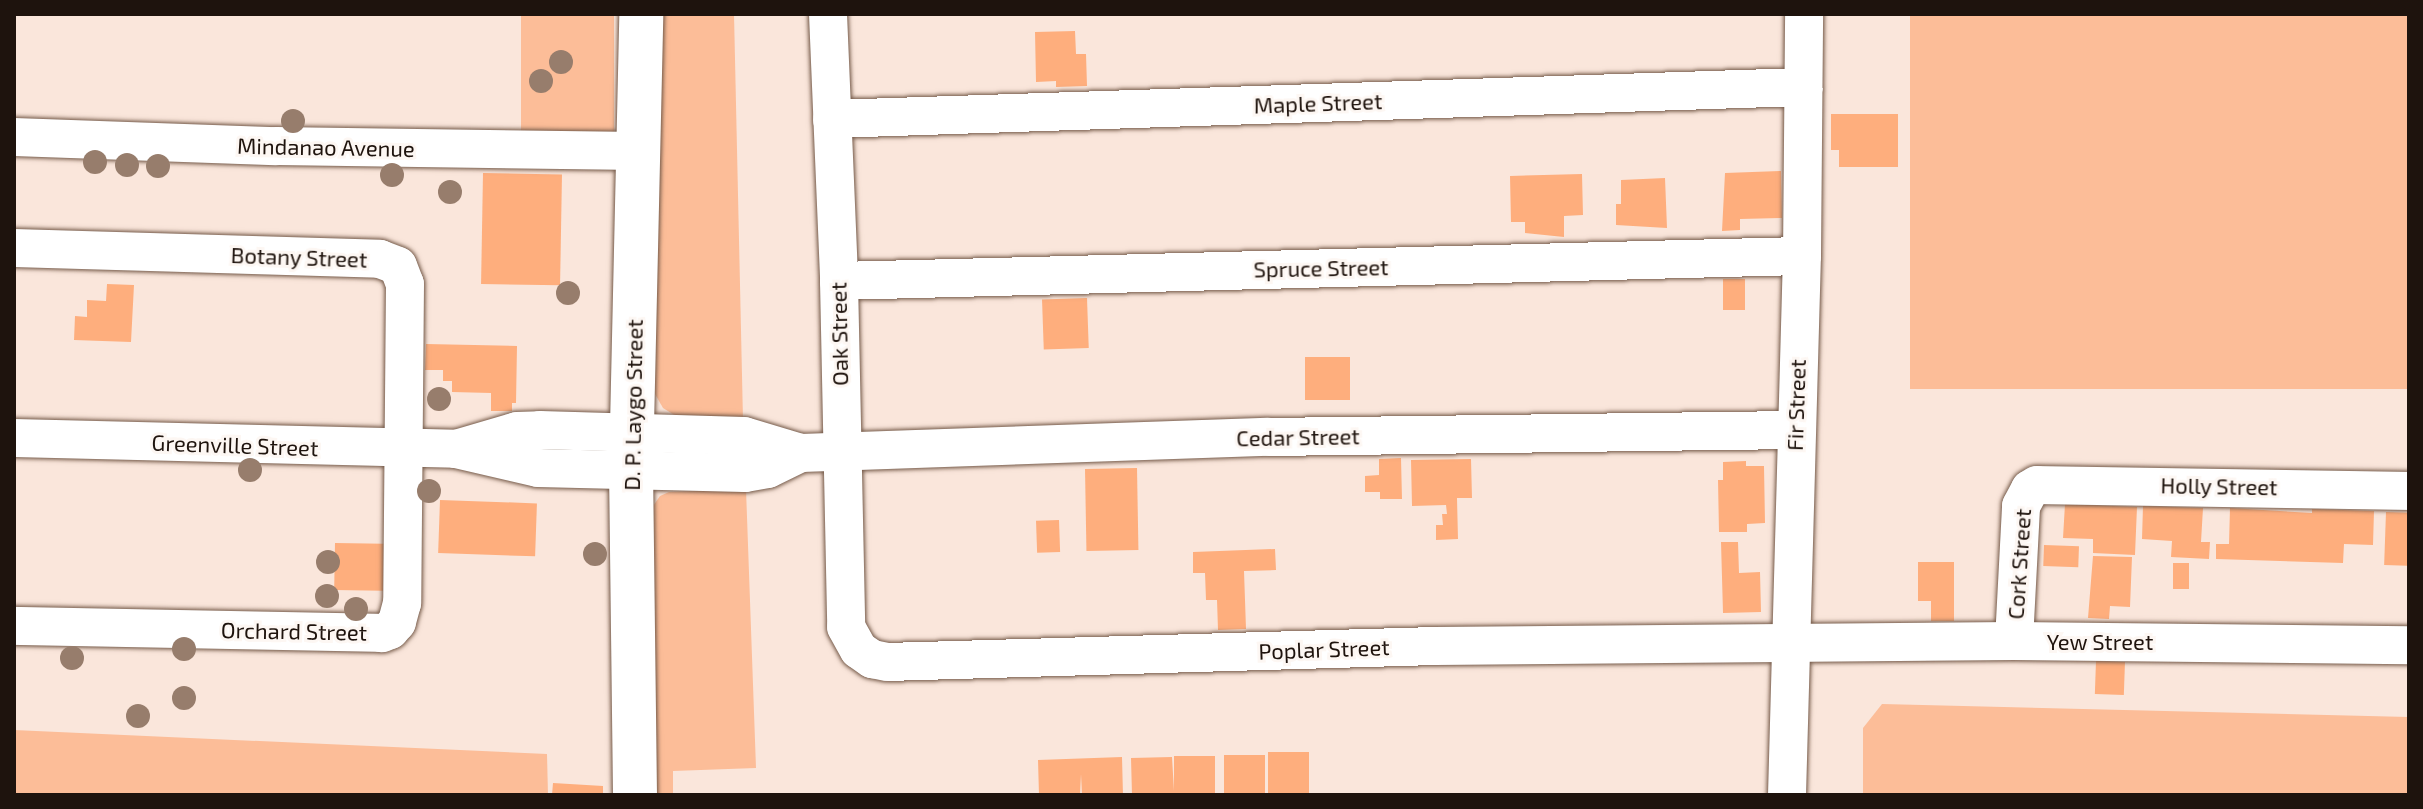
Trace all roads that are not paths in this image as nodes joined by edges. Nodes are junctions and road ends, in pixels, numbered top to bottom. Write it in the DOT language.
graph roads {
  1 [pos="641,14"];
  2 [pos="828,14"];
  3 [pos="1804,14"];
  4 [pos="1803,87"];
  5 [pos="832,119"];
  6 [pos="14,137"];
  7 [pos="639,151"];
  8 [pos="14,248"];
  9 [pos="1802,256"];
  10 [pos="839,281"];
  11 [pos="1795,430"];
  12 [pos="14,438"];
  13 [pos="403,449"];
  14 [pos="631,452"];
  15 [pos="841,452"];
  16 [pos="801,453"];
  17 [pos="2030,489"];
  18 [pos="2409,491"];
  19 [pos="14,626"];
  20 [pos="2014,641"];
  21 [pos="1791,645"];
  22 [pos="2409,645"];
  23 [pos="859,650"];
  24 [pos="635,795"];
  25 [pos="1787,795"];
  1 -- 7 [label="main road, D. P. Laygo Street"];
  2 -- 5 [label="street, Oak Street"];
  3 -- 4 [label="street, Fir Street"];
  4 -- 5 [label="street, Maple Street"];
  4 -- 9 [label="street, Fir Street"];
  5 -- 10 [label="street, Oak Street"];
  6 -- 7 [label="street, Mindanao Avenue"];
  7 -- 14 [label="main road, D. P. Laygo Street"];
  8 -- 13 [label="street, Botany Street"];
  9 -- 10 [label="street, Spruce Street"];
  9 -- 11 [label="street, Fir Street"];
  10 -- 15 [label="street, Oak Street"];
  11 -- 15 [label="street, Cedar Street"];
  11 -- 21 [label="street, Fir Street"];
  12 -- 13 [label="street, Greenville Street"];
  13 -- 14 [label="street, Greenville Street"];
  13 -- 19 [label="street, Orchard Street"];
  14 -- 16 [label="street, Greenville Street"];
  14 -- 24 [label="main road, D. P. Laygo Street"];
  15 -- 16 [label="street, Cedar Street"];
  15 -- 23 [label="street, Oak Street"];
  17 -- 18 [label="street, Holly Street"];
  17 -- 20 [label="street, Cork Street"];
  20 -- 21 [label="street, Yew Street"];
  20 -- 22 [label="street, Yew Street"];
  21 -- 23 [label="street, Poplar Street"];
  21 -- 25 [label="street, Fir Street"];
}
